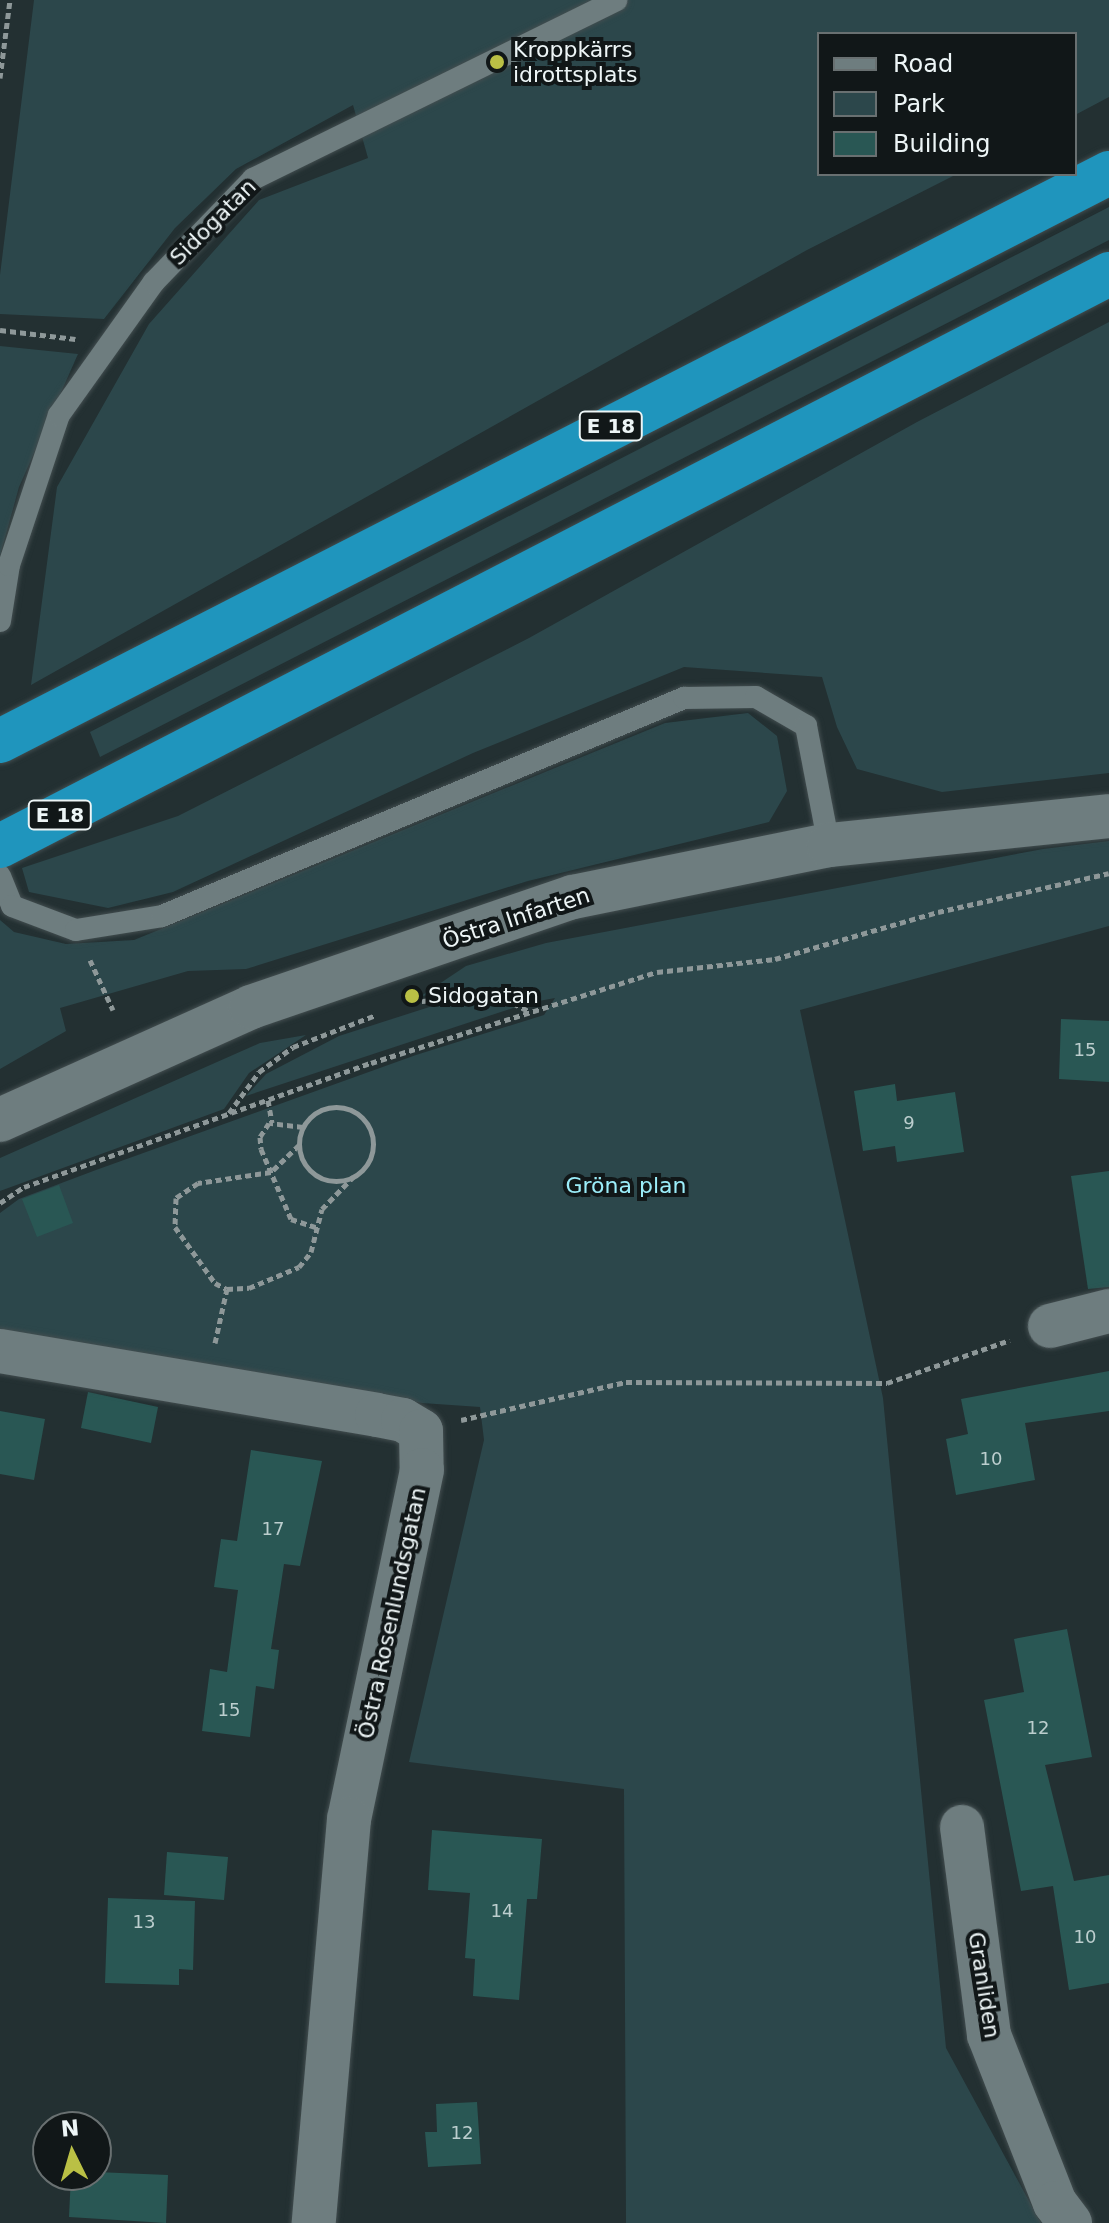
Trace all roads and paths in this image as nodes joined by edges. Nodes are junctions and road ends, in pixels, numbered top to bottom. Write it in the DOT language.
graph roads {
  1 [pos="10,0"];
  2 [pos="616,0"];
  3 [pos="0,78"];
  4 [pos="1109,173"];
  5 [pos="1109,274"];
  6 [pos="0,330"];
  7 [pos="110,343"];
  8 [pos="0,621"];
  9 [pos="0,741"];
  10 [pos="1109,816"];
  11 [pos="829,845"];
  12 [pos="0,846"];
  13 [pos="1109,873"];
  14 [pos="0,876"];
  15 [pos="76,930"];
  16 [pos="396,1008"];
  17 [pos="113,1010"];
  18 [pos="529,1011"];
  19 [pos="381,1014"];
  20 [pos="268,1100"];
  21 [pos="229,1114"];
  22 [pos="0,1120"];
  23 [pos="272,1123"];
  24 [pos="303,1127"];
  25 [pos="299,1145"];
  26 [pos="271,1172"];
  27 [pos="353,1177"];
  28 [pos="0,1203"];
  29 [pos="316,1227"];
  30 [pos="227,1289"];
  31 [pos="1109,1311"];
  32 [pos="1050,1326"];
  33 [pos="0,1351"];
  34 [pos="209,1386"];
  35 [pos="421,1431"];
  36 [pos="962,1827"];
  37 [pos="314,2223"];
  38 [pos="1070,2223"];
  1 -- 3 [label="path"];
  2 -- 7 [label="lane, Sidogatan"];
  4 -- 9 [label="highway, E 18"];
  5 -- 12 [label="highway, E 18"];
  6 -- 7 [label="path"];
  7 -- 8 [label="lane, Sidogatan"];
  10 -- 11 [label="street, Östra Infarten"];
  11 -- 15 [label="lane"];
  11 -- 22 [label="street, Östra Infarten"];
  13 -- 18 [label="path"];
  14 -- 15 [label="lane"];
  15 -- 17 [label="path"];
  16 -- 18 [label="path"];
  18 -- 20 [label="path"];
  19 -- 21 [label="path"];
  20 -- 21 [label="path"];
  20 -- 23 [label="path"];
  21 -- 28 [label="path"];
  23 -- 24 [label="path"];
  23 -- 26 [label="path"];
  24 -- 25 [label="path"];
  24 -- 27 [label="path"];
  25 -- 26 [label="path"];
  25 -- 27 [label="path"];
  26 -- 29 [label="path"];
  26 -- 30 [label="path"];
  27 -- 29 [label="path"];
  29 -- 30 [label="path"];
  30 -- 34 [label="path"];
  31 -- 32 [label="street"];
  32 -- 35 [label="path"];
  33 -- 34 [label="street"];
  34 -- 35 [label="street"];
  35 -- 37 [label="street, Östra Rosenlundsgatan"];
  36 -- 38 [label="street, Granliden"];
}
